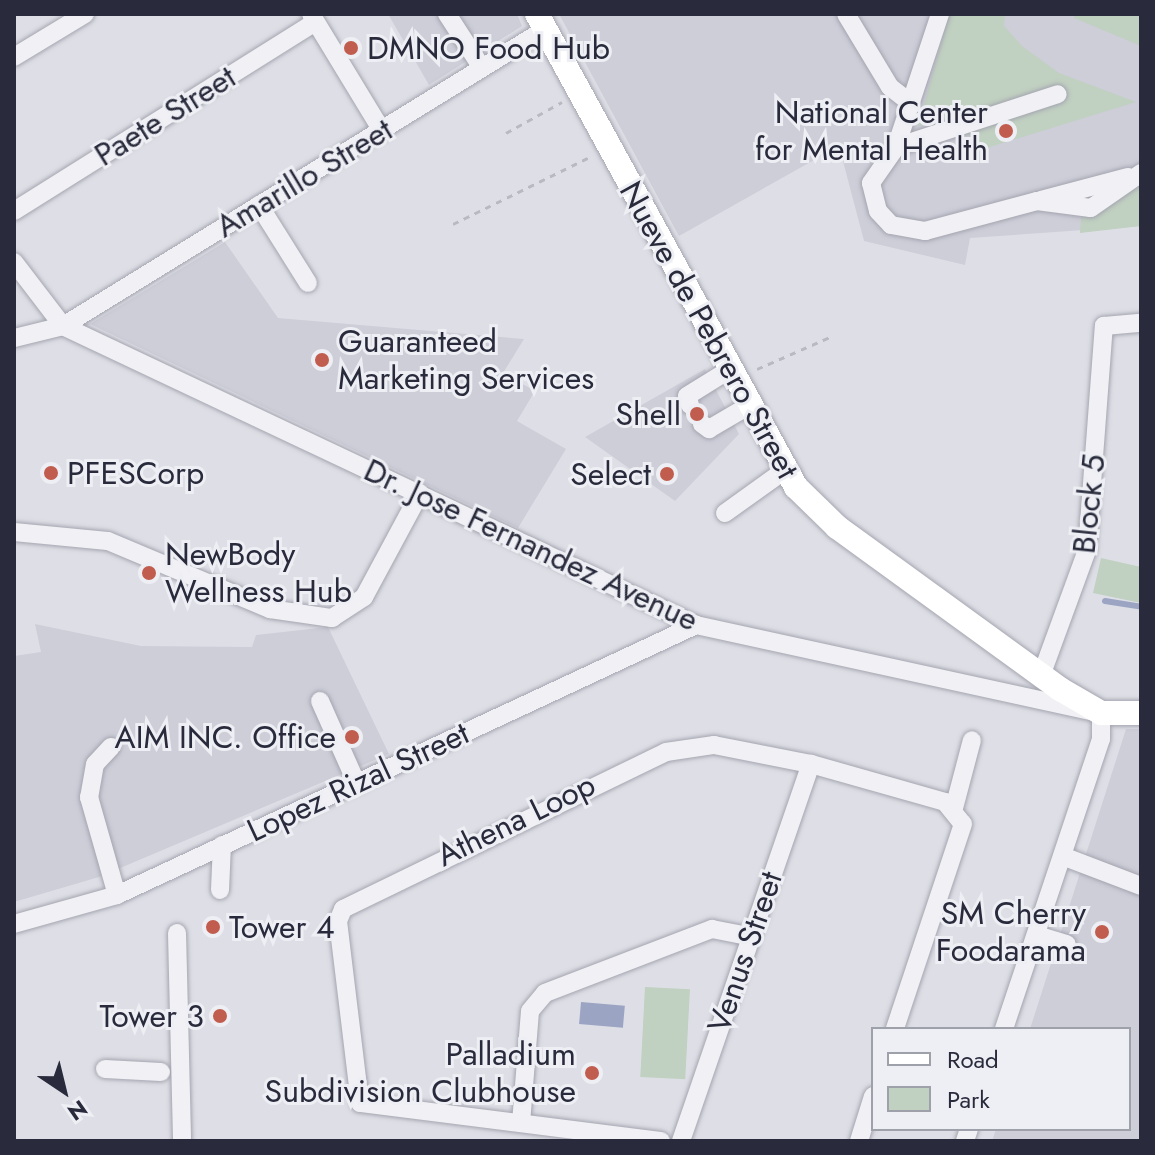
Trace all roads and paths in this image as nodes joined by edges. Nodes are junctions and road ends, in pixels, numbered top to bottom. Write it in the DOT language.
graph roads {
  1 [pos="85,14"];
  2 [pos="447,14"];
  3 [pos="846,14"];
  4 [pos="940,14"];
  5 [pos="313,18"];
  6 [pos="541,22"];
  7 [pos="14,57"];
  8 [pos="482,68"];
  9 [pos="1058,94"];
  10 [pos="566,99"];
  11 [pos="908,101"];
  12 [pos="382,131"];
  13 [pos="506,133"];
  14 [pos="607,147"];
  15 [pos="896,147"];
  16 [pos="1138,174"];
  17 [pos="259,205"];
  18 [pos="14,211"];
  19 [pos="453,224"];
  20 [pos="14,262"];
  21 [pos="308,283"];
  22 [pos="1141,323"];
  23 [pos="63,326"];
  24 [pos="830,337"];
  25 [pos="14,338"];
  26 [pos="731,375"];
  27 [pos="690,405"];
  28 [pos="748,406"];
  29 [pos="702,424"];
  30 [pos="785,470"];
  31 [pos="420,493"];
  32 [pos="725,513"];
  33 [pos="14,532"];
  34 [pos="696,625"];
  35 [pos="1041,676"];
  36 [pos="320,701"];
  37 [pos="1101,713"];
  38 [pos="1141,713"];
  39 [pos="972,740"];
  40 [pos="111,747"];
  41 [pos="811,764"];
  42 [pos="357,784"];
  43 [pos="954,808"];
  44 [pos="222,845"];
  45 [pos="1065,857"];
  46 [pos="1141,886"];
  47 [pos="220,890"];
  48 [pos="117,895"];
  49 [pos="14,924"];
  50 [pos="177,933"];
  51 [pos="1037,935"];
  52 [pos="748,936"];
  53 [pos="1067,944"];
  54 [pos="896,1027"];
  55 [pos="1005,1027"];
  56 [pos="105,1069"];
  57 [pos="161,1072"];
  58 [pos="871,1102"];
  59 [pos="521,1123"];
  60 [pos="182,1141"];
  61 [pos="661,1141"];
  62 [pos="681,1141"];
  63 [pos="859,1141"];
  1 -- 7 [label="street"];
  2 -- 8 [label="street"];
  3 -- 11 [label="street"];
  4 -- 11 [label="street"];
  5 -- 12 [label="street"];
  5 -- 18 [label="street, Paete Street"];
  6 -- 8 [label="street, Amarillo Street"];
  6 -- 14 [label="main road, Nueve de Pebrero Street"];
  8 -- 12 [label="street, Amarillo Street"];
  9 -- 15 [label="street"];
  10 -- 13 [label="path"];
  11 -- 15 [label="street"];
  12 -- 17 [label="street, Amarillo Street"];
  14 -- 19 [label="path"];
  14 -- 26 [label="main road, Nueve de Pebrero Street"];
  15 -- 16 [label="street"];
  17 -- 21 [label="street"];
  17 -- 23 [label="street, Amarillo Street"];
  20 -- 23 [label="street, Dr. Jose Fernandez Avenue"];
  22 -- 35 [label="street, Block 5"];
  23 -- 25 [label="street, Amarillo Street"];
  23 -- 31 [label="street, Dr. Jose Fernandez Avenue"];
  24 -- 26 [label="path"];
  26 -- 27 [label="street"];
  26 -- 28 [label="main road, Nueve de Pebrero Street"];
  28 -- 29 [label="street"];
  28 -- 30 [label="main road, Nueve de Pebrero Street"];
  30 -- 32 [label="street"];
  30 -- 35 [label="main road, Nueve de Pebrero Street"];
  31 -- 33 [label="street"];
  31 -- 34 [label="street, Dr. Jose Fernandez Avenue"];
  34 -- 37 [label="street, Dr. Jose Fernandez Avenue"];
  34 -- 42 [label="street, Lopez Rizal Street"];
  35 -- 37 [label="main road, Nueve de Pebrero Street"];
  36 -- 42 [label="street"];
  37 -- 38 [label="main road"];
  37 -- 45 [label="street"];
  39 -- 43 [label="street"];
  40 -- 48 [label="street"];
  41 -- 43 [label="street, Athena Loop"];
  41 -- 52 [label="street, Venus Street"];
  41 -- 59 [label="street, Athena Loop"];
  42 -- 44 [label="street, Lopez Rizal Street"];
  43 -- 54 [label="street"];
  44 -- 47 [label="street"];
  44 -- 48 [label="street, Lopez Rizal Street"];
  45 -- 46 [label="street"];
  45 -- 51 [label="street"];
  48 -- 49 [label="street, Lopez Rizal Street"];
  50 -- 60 [label="street"];
  51 -- 53 [label="street"];
  51 -- 55 [label="street"];
  52 -- 59 [label="street"];
  52 -- 62 [label="street, Venus Street"];
  56 -- 57 [label="street"];
  58 -- 63 [label="street"];
  59 -- 61 [label="street, Athena Loop"];
}
